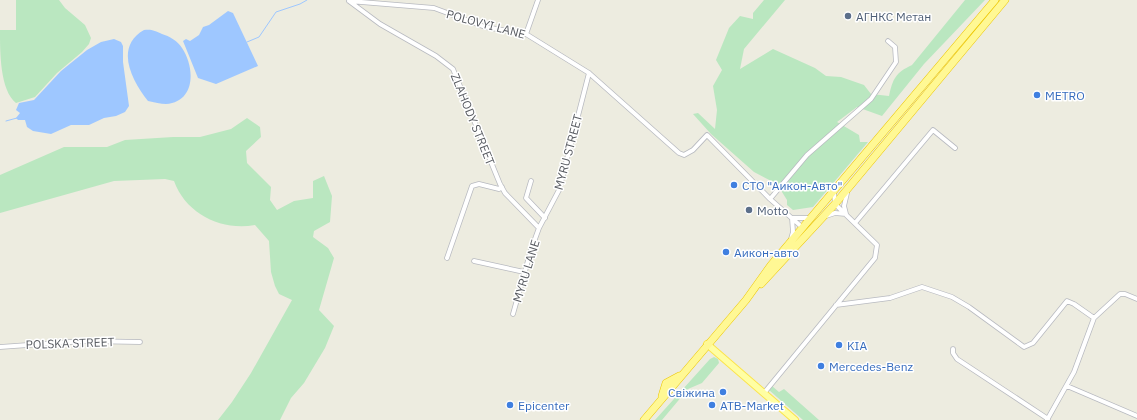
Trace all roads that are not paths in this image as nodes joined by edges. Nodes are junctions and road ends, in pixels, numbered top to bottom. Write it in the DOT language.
graph roads {
  1 [pos="538,0"];
  2 [pos="995,0"];
  3 [pos="1005,0"];
  4 [pos="349,1"];
  5 [pos="526,34"];
  6 [pos="888,41"];
  7 [pos="589,73"];
  8 [pos="955,148"];
  9 [pos="530,181"];
  10 [pos="502,187"];
  11 [pos="849,187"];
  12 [pos="834,192"];
  13 [pos="770,199"];
  14 [pos="835,204"];
  15 [pos="823,205"];
  16 [pos="846,214"];
  17 [pos="814,216"];
  18 [pos="824,216"];
  19 [pos="545,218"];
  20 [pos="792,218"];
  21 [pos="855,222"];
  22 [pos="817,225"];
  23 [pos="539,228"];
  24 [pos="803,228"];
  25 [pos="793,245"];
  26 [pos="447,258"];
  27 [pos="474,261"];
  28 [pos="524,272"];
  29 [pos="1137,299"];
  30 [pos="836,305"];
  31 [pos="513,314"];
  32 [pos="1094,318"];
  33 [pos="140,342"];
  34 [pos="707,344"];
  35 [pos="0,347"];
  36 [pos="953,349"];
  37 [pos="1067,386"];
  38 [pos="764,393"];
  39 [pos="1137,416"];
  40 [pos="644,420"];
  41 [pos="795,420"];
  42 [pos="1048,420"];
  1 -- 5 [label="street"];
  2 -- 12 [label="highway"];
  3 -- 11 [label="highway"];
  4 -- 5 [label="street, POLOVYI LANE"];
  4 -- 10 [label="street, ZLAHODY STREET"];
  5 -- 7 [label="street, POLOVYI LANE"];
  6 -- 13 [label="street"];
  7 -- 13 [label="street, POLOVYI LANE"];
  7 -- 19 [label="street, MYRU STREET"];
  8 -- 21 [label="street"];
  9 -- 19 [label="street"];
  10 -- 23 [label="street, ZLAHODY STREET"];
  10 -- 26 [label="street"];
  11 -- 14 [label="highway"];
  11 -- 16 [label="street"];
  12 -- 14 [label="street"];
  12 -- 15 [label="highway"];
  13 -- 20 [label="street"];
  14 -- 15 [label="street"];
  14 -- 16 [label="street"];
  14 -- 18 [label="highway"];
  15 -- 17 [label="highway"];
  16 -- 18 [label="street"];
  16 -- 21 [label="street"];
  17 -- 20 [label="street"];
  17 -- 24 [label="highway"];
  18 -- 22 [label="highway"];
  19 -- 23 [label="street, MYRU STREET"];
  20 -- 24 [label="street"];
  20 -- 25 [label="street"];
  21 -- 30 [label="street"];
  22 -- 24 [label="street"];
  22 -- 25 [label="highway"];
  23 -- 28 [label="street, MYRU LANE"];
  24 -- 25 [label="highway"];
  25 -- 34 [label="highway"];
  27 -- 28 [label="street"];
  28 -- 31 [label="street, MYRU LANE"];
  29 -- 32 [label="street"];
  30 -- 32 [label="street"];
  30 -- 38 [label="street"];
  32 -- 37 [label="street"];
  33 -- 35 [label="street, POLSKA STREET"];
  34 -- 38 [label="main road"];
  34 -- 40 [label="highway"];
  36 -- 42 [label="street"];
  37 -- 39 [label="street"];
  37 -- 42 [label="street"];
  38 -- 41 [label="main road"];
}
